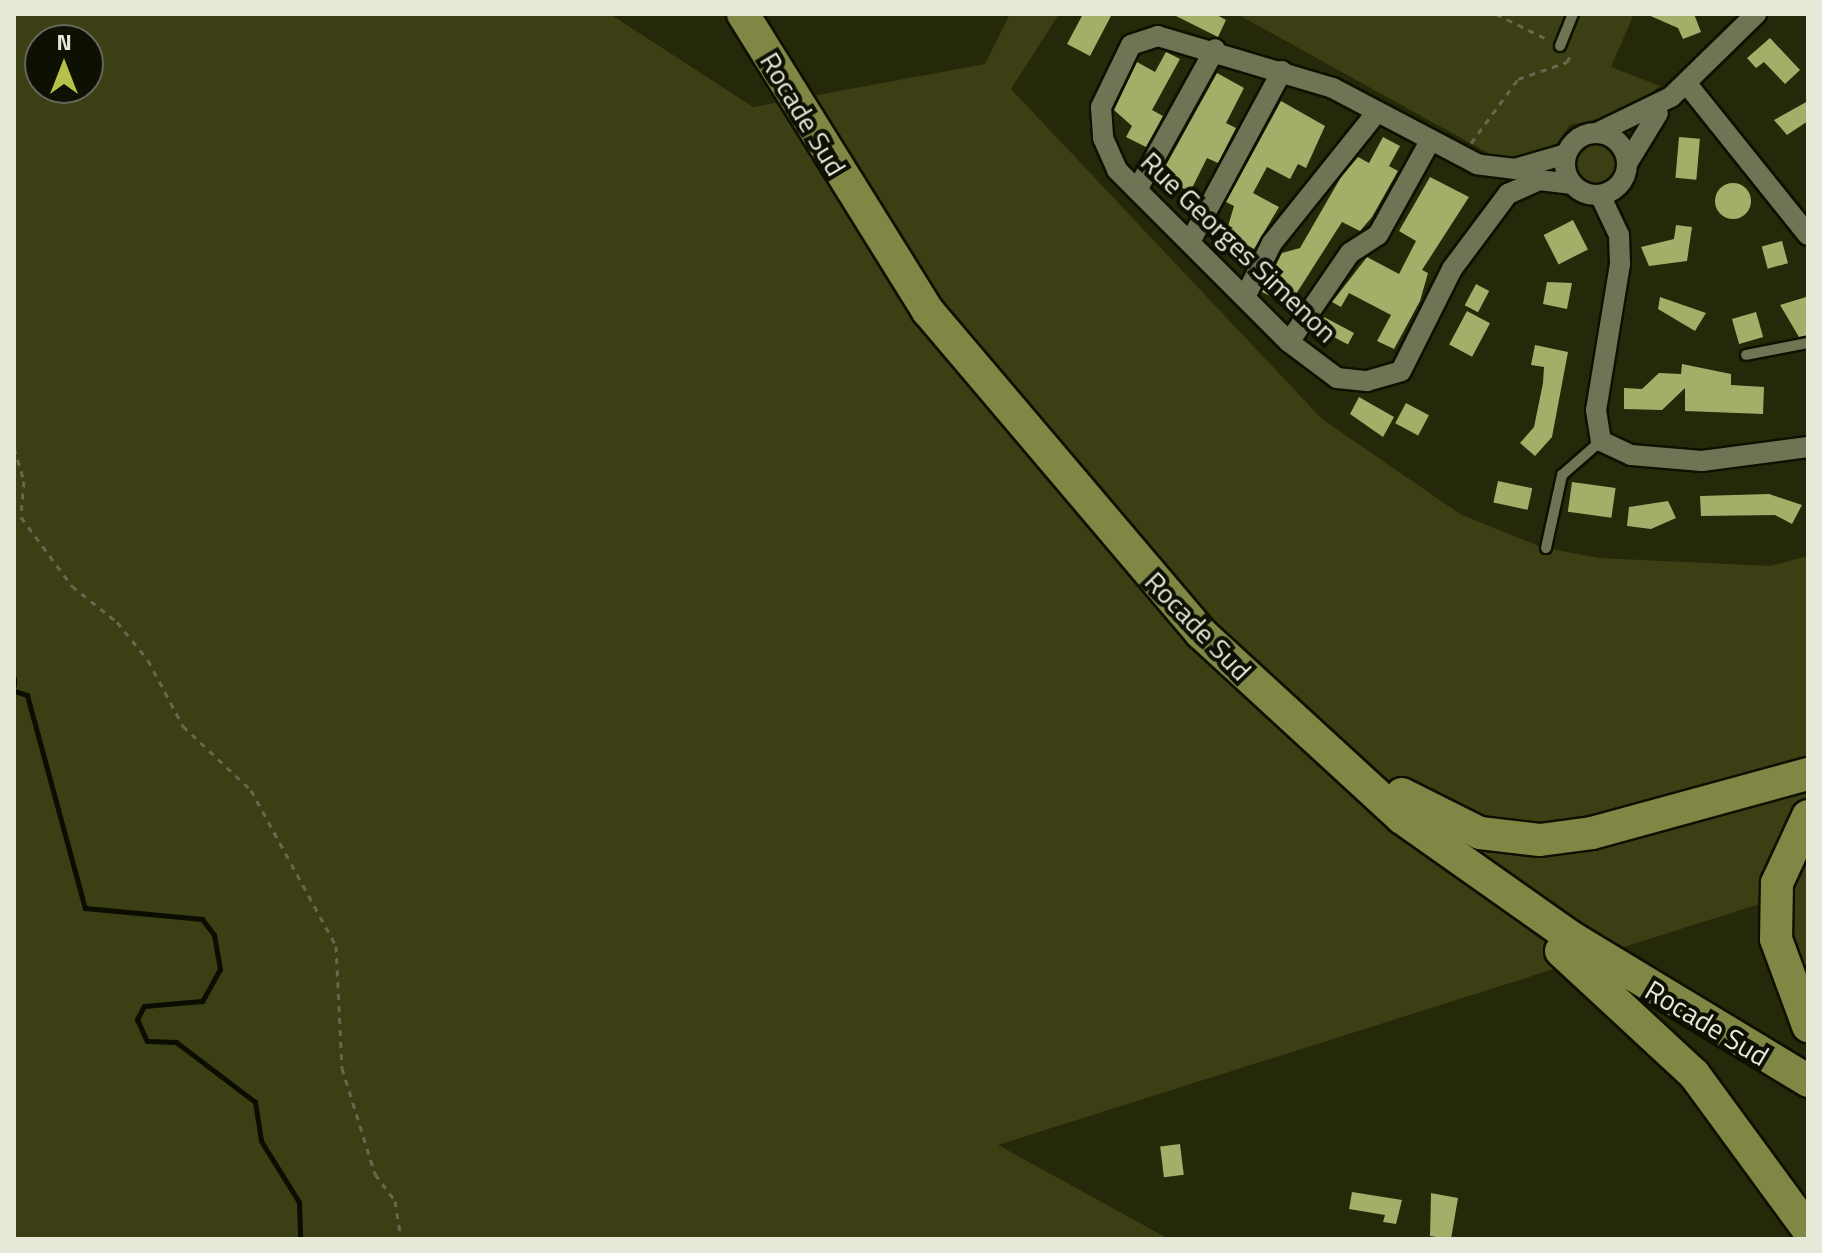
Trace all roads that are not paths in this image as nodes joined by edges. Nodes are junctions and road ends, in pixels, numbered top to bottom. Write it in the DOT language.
graph roads {
  1 [pos="743,14"];
  2 [pos="1573,14"];
  3 [pos="1756,15"];
  4 [pos="1560,46"];
  5 [pos="1215,49"];
  6 [pos="1282,71"];
  7 [pos="1679,90"];
  8 [pos="1377,112"];
  9 [pos="1599,132"];
  10 [pos="1429,143"];
  11 [pos="1566,154"];
  12 [pos="1628,162"];
  13 [pos="1573,184"];
  14 [pos="1137,190"];
  15 [pos="1600,195"];
  16 [pos="1808,235"];
  17 [pos="1191,240"];
  18 [pos="1245,297"];
  19 [pos="1289,342"];
  20 [pos="1808,343"];
  21 [pos="1746,355"];
  22 [pos="1601,441"];
  23 [pos="1808,447"];
  24 [pos="1546,548"];
  25 [pos="1126,551"];
  26 [pos="1808,774"];
  27 [pos="1808,816"];
  28 [pos="1402,818"];
  29 [pos="1808,1026"];
  30 [pos="1808,1081"];
  31 [pos="1808,1230"];
  1 -- 25 [label="main road, Rocade Sud"];
  2 -- 4 [label="lane"];
  3 -- 7 [label="street"];
  5 -- 6 [label="street, Rue Georges Simenon"];
  5 -- 14 [label="street"];
  5 -- 14 [label="street, Rue Georges Simenon"];
  6 -- 8 [label="street, Rue Georges Simenon"];
  6 -- 17 [label="street"];
  7 -- 9 [label="street"];
  7 -- 12 [label="street"];
  7 -- 16 [label="street"];
  8 -- 10 [label="street, Rue Georges Simenon"];
  8 -- 18 [label="street"];
  9 -- 11 [label="street"];
  9 -- 12 [label="street"];
  10 -- 11 [label="street, Rue Georges Simenon"];
  10 -- 19 [label="street"];
  11 -- 13 [label="street"];
  12 -- 15 [label="street"];
  13 -- 15 [label="street"];
  13 -- 19 [label="street, Rue Georges Simenon"];
  14 -- 17 [label="street, Rue Georges Simenon"];
  15 -- 22 [label="street"];
  17 -- 18 [label="street, Rue Georges Simenon"];
  18 -- 19 [label="street, Rue Georges Simenon"];
  20 -- 21 [label="lane"];
  22 -- 23 [label="street"];
  22 -- 24 [label="lane"];
  25 -- 26 [label="main road"];
  25 -- 28 [label="main road, Rocade Sud"];
  27 -- 29 [label="main road"];
  28 -- 30 [label="main road, Rocade Sud"];
  28 -- 31 [label="main road"];
}
